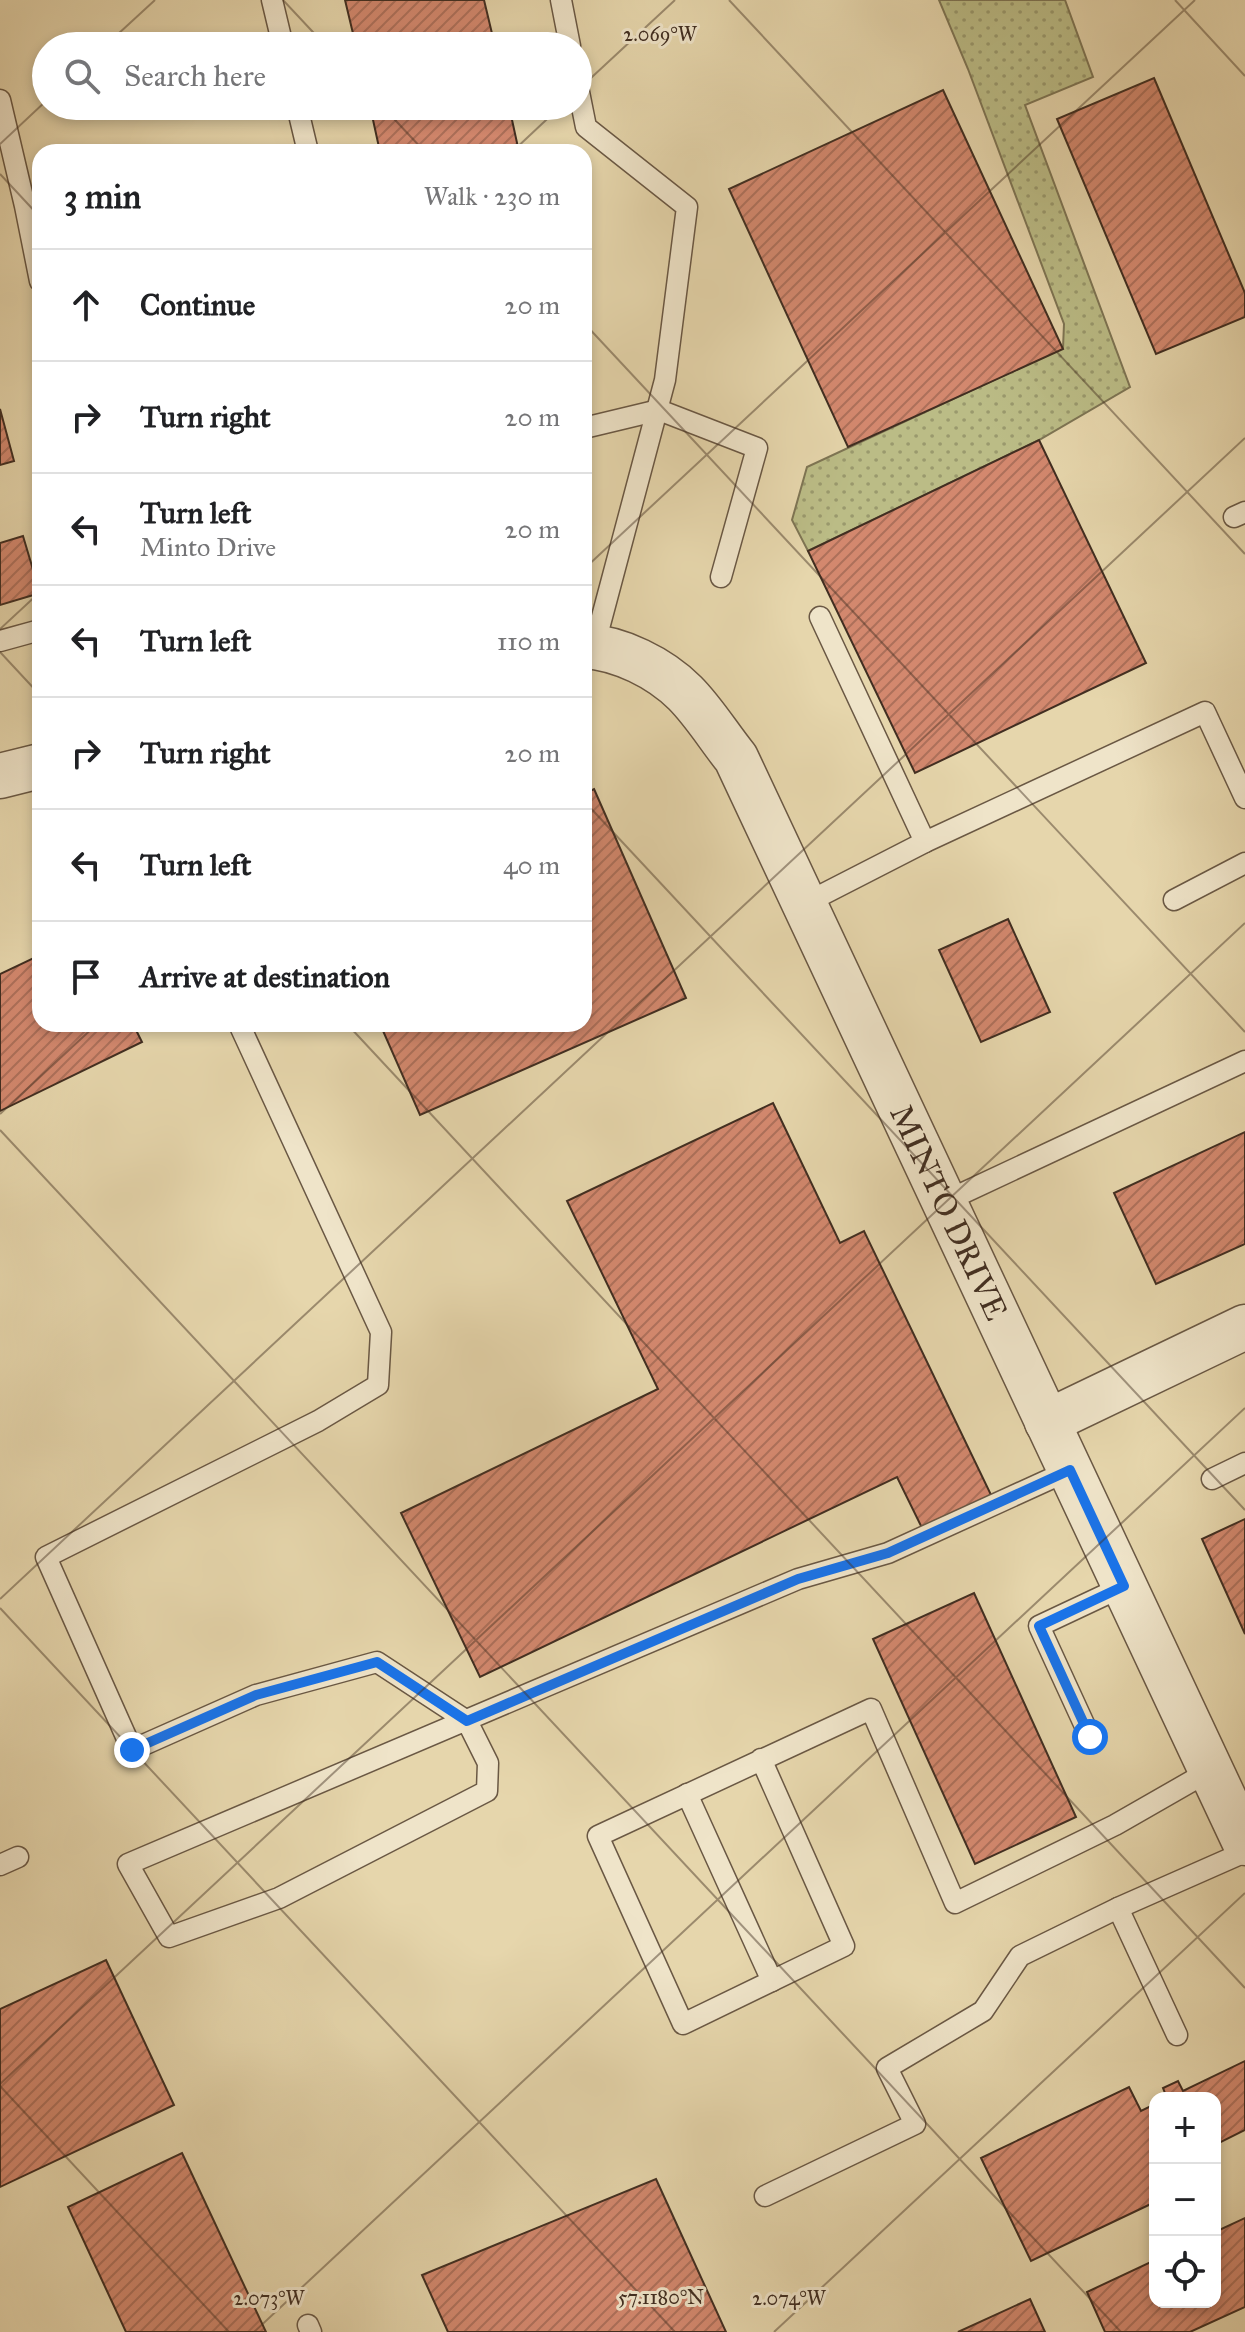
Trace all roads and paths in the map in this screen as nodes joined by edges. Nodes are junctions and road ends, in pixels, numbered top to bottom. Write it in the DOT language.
graph roads {
  1 [pos="272,0"];
  2 [pos="561,0"];
  3 [pos="280,32"];
  4 [pos="567,32"];
  5 [pos="0,100"];
  6 [pos="300,120"];
  7 [pos="585,120"];
  8 [pos="306,144"];
  9 [pos="32,241"];
  10 [pos="659,410"];
  11 [pos="592,426"];
  12 [pos="721,577"];
  13 [pos="820,617"];
  14 [pos="32,632"];
  15 [pos="592,636"];
  16 [pos="0,641"];
  17 [pos="592,647"];
  18 [pos="32,768"];
  19 [pos="0,776"];
  20 [pos="1245,798"];
  21 [pos="925,842"];
  22 [pos="1245,863"];
  23 [pos="1174,900"];
  24 [pos="804,904"];
  25 [pos="243,1032"];
  26 [pos="1245,1061"];
  27 [pos="944,1202"];
  28 [pos="1245,1327"];
  29 [pos="1047,1422"];
  30 [pos="1245,1463"];
  31 [pos="1070,1470"];
  32 [pos="1212,1479"];
  33 [pos="1124,1586"];
  34 [pos="467,1721"];
  35 [pos="1090,1737"];
  36 [pos="761,1759"];
  37 [pos="1211,1770"];
  38 [pos="687,1794"];
  39 [pos="1245,1843"];
  40 [pos="1245,1852"];
  41 [pos="1118,1908"];
  42 [pos="772,1981"];
  43 [pos="1177,2035"];
  44 [pos="765,2196"];
  1 -- 3 [label="lane"];
  2 -- 4 [label="lane"];
  5 -- 9 [label="lane"];
  6 -- 8 [label="lane"];
  7 -- 10 [label="lane"];
  10 -- 11 [label="lane"];
  10 -- 12 [label="lane"];
  10 -- 15 [label="lane"];
  13 -- 21 [label="lane"];
  14 -- 16 [label="lane"];
  17 -- 24 [label="street, MINTO DRIVE"];
  18 -- 19 [label="street"];
  20 -- 21 [label="lane"];
  21 -- 24 [label="lane"];
  22 -- 23 [label="lane"];
  24 -- 27 [label="street, MINTO DRIVE"];
  25 -- 34 [label="lane"];
  26 -- 27 [label="lane"];
  27 -- 29 [label="street, MINTO DRIVE"];
  28 -- 29 [label="street"];
  29 -- 31 [label="street, MINTO DRIVE"];
  30 -- 32 [label="lane"];
  31 -- 33 [label="street, MINTO DRIVE"];
  31 -- 34 [label="lane"];
  33 -- 35 [label="lane"];
  33 -- 37 [label="street, MINTO DRIVE"];
  34 -- 34 [label="lane"];
  36 -- 37 [label="lane"];
  36 -- 38 [label="lane"];
  36 -- 42 [label="lane"];
  37 -- 39 [label="street, MINTO DRIVE"];
  38 -- 42 [label="lane"];
  38 -- 42 [label="lane"];
  40 -- 41 [label="lane"];
  41 -- 43 [label="lane"];
  41 -- 44 [label="lane"];
}
